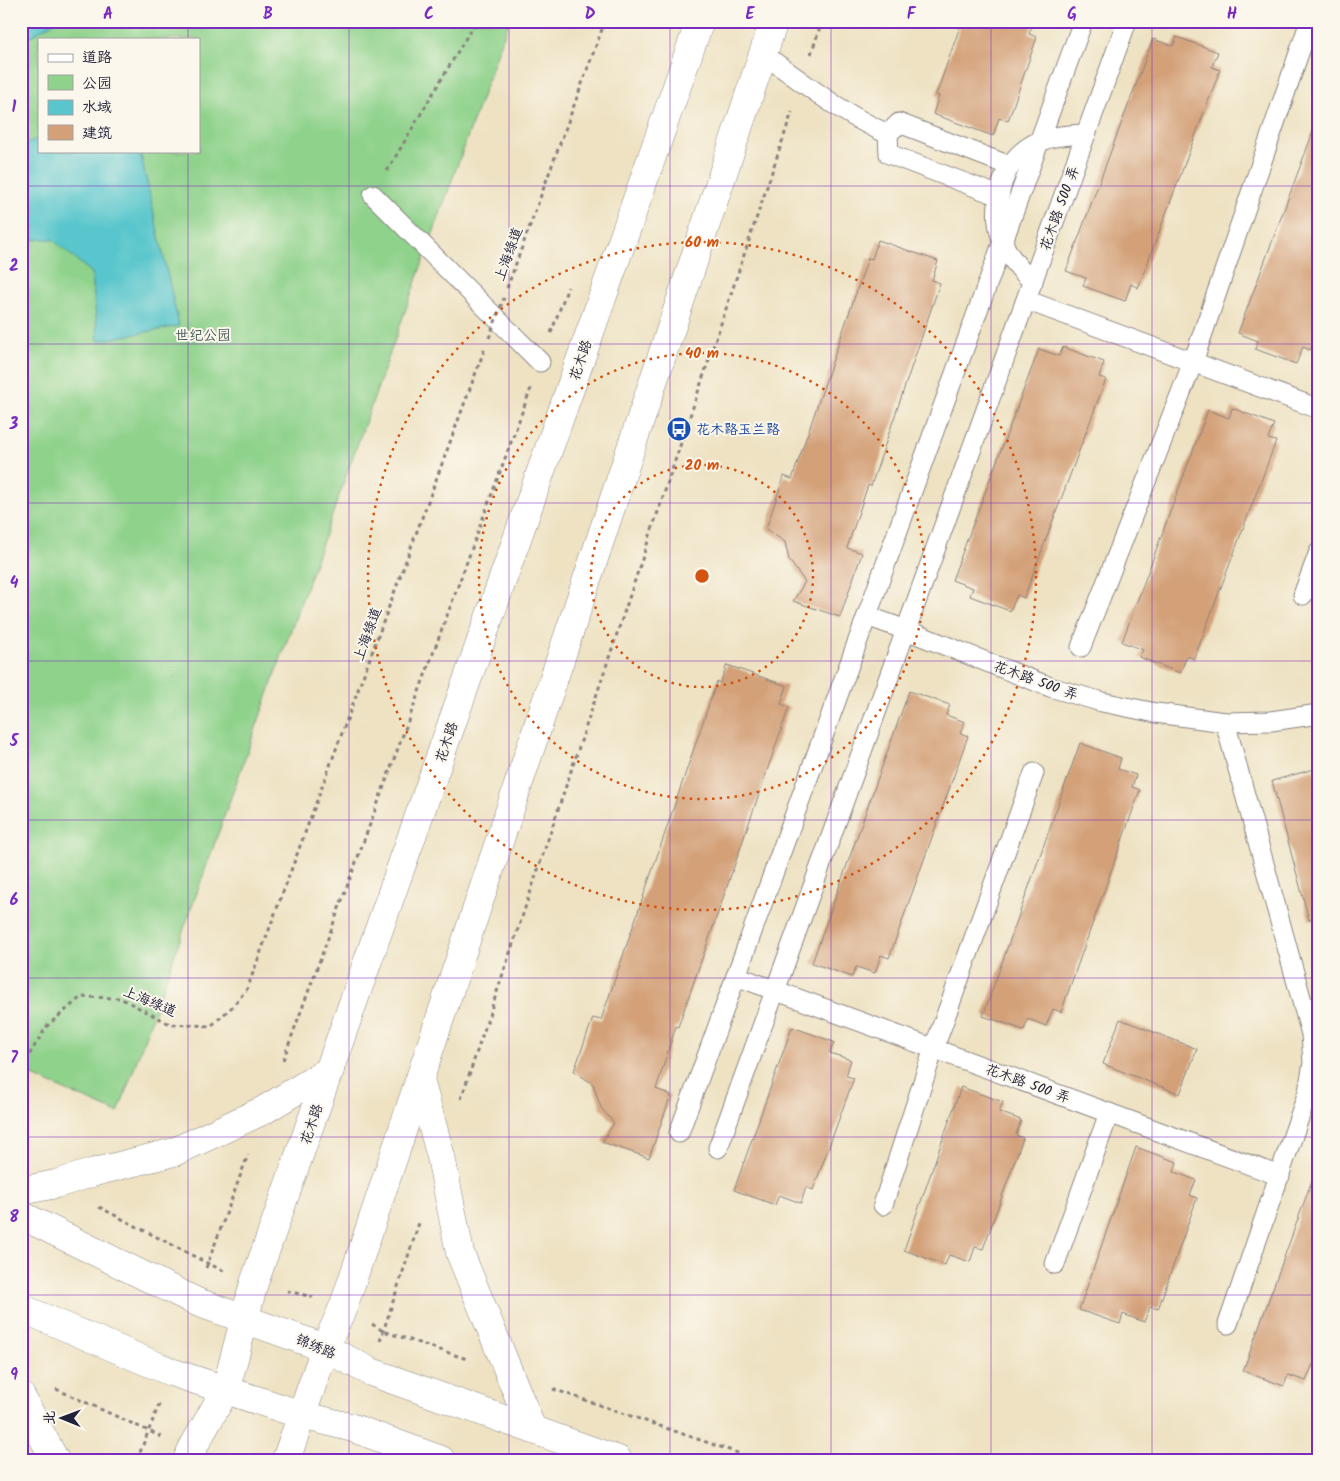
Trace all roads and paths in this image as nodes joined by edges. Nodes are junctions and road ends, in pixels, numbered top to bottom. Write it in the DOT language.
graph roads {
  1 [pos="476,21"];
  2 [pos="605,21"];
  3 [pos="700,21"];
  4 [pos="774,21"];
  5 [pos="822,21"];
  6 [pos="1083,21"];
  7 [pos="1127,21"];
  8 [pos="1310,21"];
  9 [pos="764,54"];
  10 [pos="802,82"];
  11 [pos="888,134"];
  12 [pos="1086,134"];
  13 [pos="1040,141"];
  14 [pos="1010,166"];
  15 [pos="373,195"];
  16 [pos="999,196"];
  17 [pos="1003,243"];
  18 [pos="571,279"];
  19 [pos="1033,282"];
  20 [pos="1026,300"];
  21 [pos="489,338"];
  22 [pos="486,347"];
  23 [pos="540,362"];
  24 [pos="1193,362"];
  25 [pos="1319,409"];
  26 [pos="1319,552"];
  27 [pos="1303,595"];
  28 [pos="867,616"];
  29 [pos="906,630"];
  30 [pos="1082,647"];
  31 [pos="1319,714"];
  32 [pos="1225,722"];
  33 [pos="1034,773"];
  34 [pos="736,976"];
  35 [pos="776,990"];
  36 [pos="934,1048"];
  37 [pos="282,1063"];
  38 [pos="21,1068"];
  39 [pos="330,1070"];
  40 [pos="420,1080"];
  41 [pos="460,1100"];
  42 [pos="264,1110"];
  43 [pos="1109,1113"];
  44 [pos="679,1133"];
  45 [pos="718,1148"];
  46 [pos="1280,1176"];
  47 [pos="56,1184"];
  48 [pos="21,1191"];
  49 [pos="884,1205"];
  50 [pos="21,1214"];
  51 [pos="420,1221"];
  52 [pos="207,1263"];
  53 [pos="1055,1264"];
  54 [pos="254,1283"];
  55 [pos="197,1302"];
  56 [pos="344,1305"];
  57 [pos="21,1308"];
  58 [pos="244,1319"];
  59 [pos="1228,1324"];
  60 [pos="383,1331"];
  61 [pos="325,1348"];
  62 [pos="172,1372"];
  63 [pos="371,1372"];
  64 [pos="508,1374"];
  65 [pos="48,1386"];
  66 [pos="226,1389"];
  67 [pos="21,1396"];
  68 [pos="302,1415"];
  69 [pos="532,1429"];
  70 [pos="148,1432"];
  71 [pos="190,1454"];
  72 [pos="55,1460"];
  73 [pos="138,1460"];
  74 [pos="235,1460"];
  75 [pos="286,1460"];
  76 [pos="440,1460"];
  77 [pos="618,1460"];
  78 [pos="758,1460"];
  1 -- 15 [label="path"];
  2 -- 21 [label="path, 上海绿道, bridge"];
  3 -- 39 [label="main road, 花木路"];
  4 -- 9 [label="main road"];
  5 -- 10 [label="path"];
  6 -- 13 [label="lane"];
  7 -- 12 [label="lane, 花木路 500 弄"];
  8 -- 24 [label="lane"];
  9 -- 10 [label="lane"];
  9 -- 40 [label="main road"];
  10 -- 11 [label="lane"];
  10 -- 41 [label="path"];
  11 -- 14 [label="lane"];
  11 -- 16 [label="lane"];
  12 -- 13 [label="lane"];
  12 -- 19 [label="lane, 花木路 500 弄"];
  13 -- 14 [label="lane"];
  13 -- 17 [label="lane"];
  14 -- 16 [label="lane"];
  15 -- 23 [label="lane"];
  16 -- 17 [label="lane"];
  17 -- 19 [label="lane"];
  17 -- 28 [label="lane"];
  18 -- 23 [label="path"];
  19 -- 20 [label="lane, 花木路 500 弄"];
  20 -- 24 [label="lane"];
  20 -- 29 [label="lane, 花木路 500 弄"];
  22 -- 38 [label="path, 上海绿道"];
  23 -- 37 [label="path"];
  24 -- 25 [label="lane"];
  24 -- 30 [label="lane"];
  26 -- 27 [label="lane"];
  28 -- 29 [label="lane"];
  28 -- 34 [label="lane"];
  29 -- 32 [label="lane, 花木路 500 弄"];
  29 -- 35 [label="lane, 花木路 500 弄"];
  31 -- 32 [label="lane, 花木路 500 弄"];
  32 -- 46 [label="lane"];
  33 -- 36 [label="lane"];
  34 -- 35 [label="lane"];
  34 -- 44 [label="lane"];
  35 -- 36 [label="lane, 花木路 500 弄"];
  35 -- 45 [label="lane, 花木路 500 弄"];
  36 -- 43 [label="lane, 花木路 500 弄"];
  36 -- 49 [label="lane"];
  39 -- 42 [label="main road"];
  39 -- 54 [label="main road, 花木路"];
  40 -- 56 [label="main road"];
  40 -- 64 [label="main road"];
  42 -- 47 [label="main road"];
  42 -- 52 [label="path"];
  43 -- 46 [label="lane, 花木路 500 弄"];
  43 -- 53 [label="lane"];
  46 -- 59 [label="lane"];
  47 -- 48 [label="main road"];
  47 -- 52 [label="path"];
  50 -- 55 [label="main road, 锦绣路"];
  51 -- 60 [label="path"];
  52 -- 54 [label="path"];
  52 -- 55 [label="path"];
  54 -- 56 [label="path"];
  54 -- 58 [label="main road, 花木路"];
  55 -- 58 [label="main road, 锦绣路"];
  56 -- 60 [label="path"];
  56 -- 61 [label="main road"];
  57 -- 62 [label="main road"];
  58 -- 61 [label="main road, 锦绣路"];
  58 -- 66 [label="main road, 花木路"];
  60 -- 63 [label="path"];
  60 -- 64 [label="path"];
  61 -- 63 [label="main road, 锦绣路"];
  61 -- 68 [label="main road"];
  62 -- 66 [label="main road"];
  62 -- 70 [label="path"];
  63 -- 69 [label="main road, 锦绣路"];
  64 -- 69 [label="main road"];
  64 -- 78 [label="path"];
  65 -- 70 [label="path"];
  66 -- 68 [label="main road"];
  66 -- 71 [label="main road, 花木路"];
  67 -- 72 [label="main road"];
  68 -- 75 [label="main road"];
  68 -- 76 [label="main road"];
  69 -- 77 [label="main road, 锦绣路"];
  70 -- 71 [label="path"];
  70 -- 73 [label="path"];
  71 -- 74 [label="path"];
}
